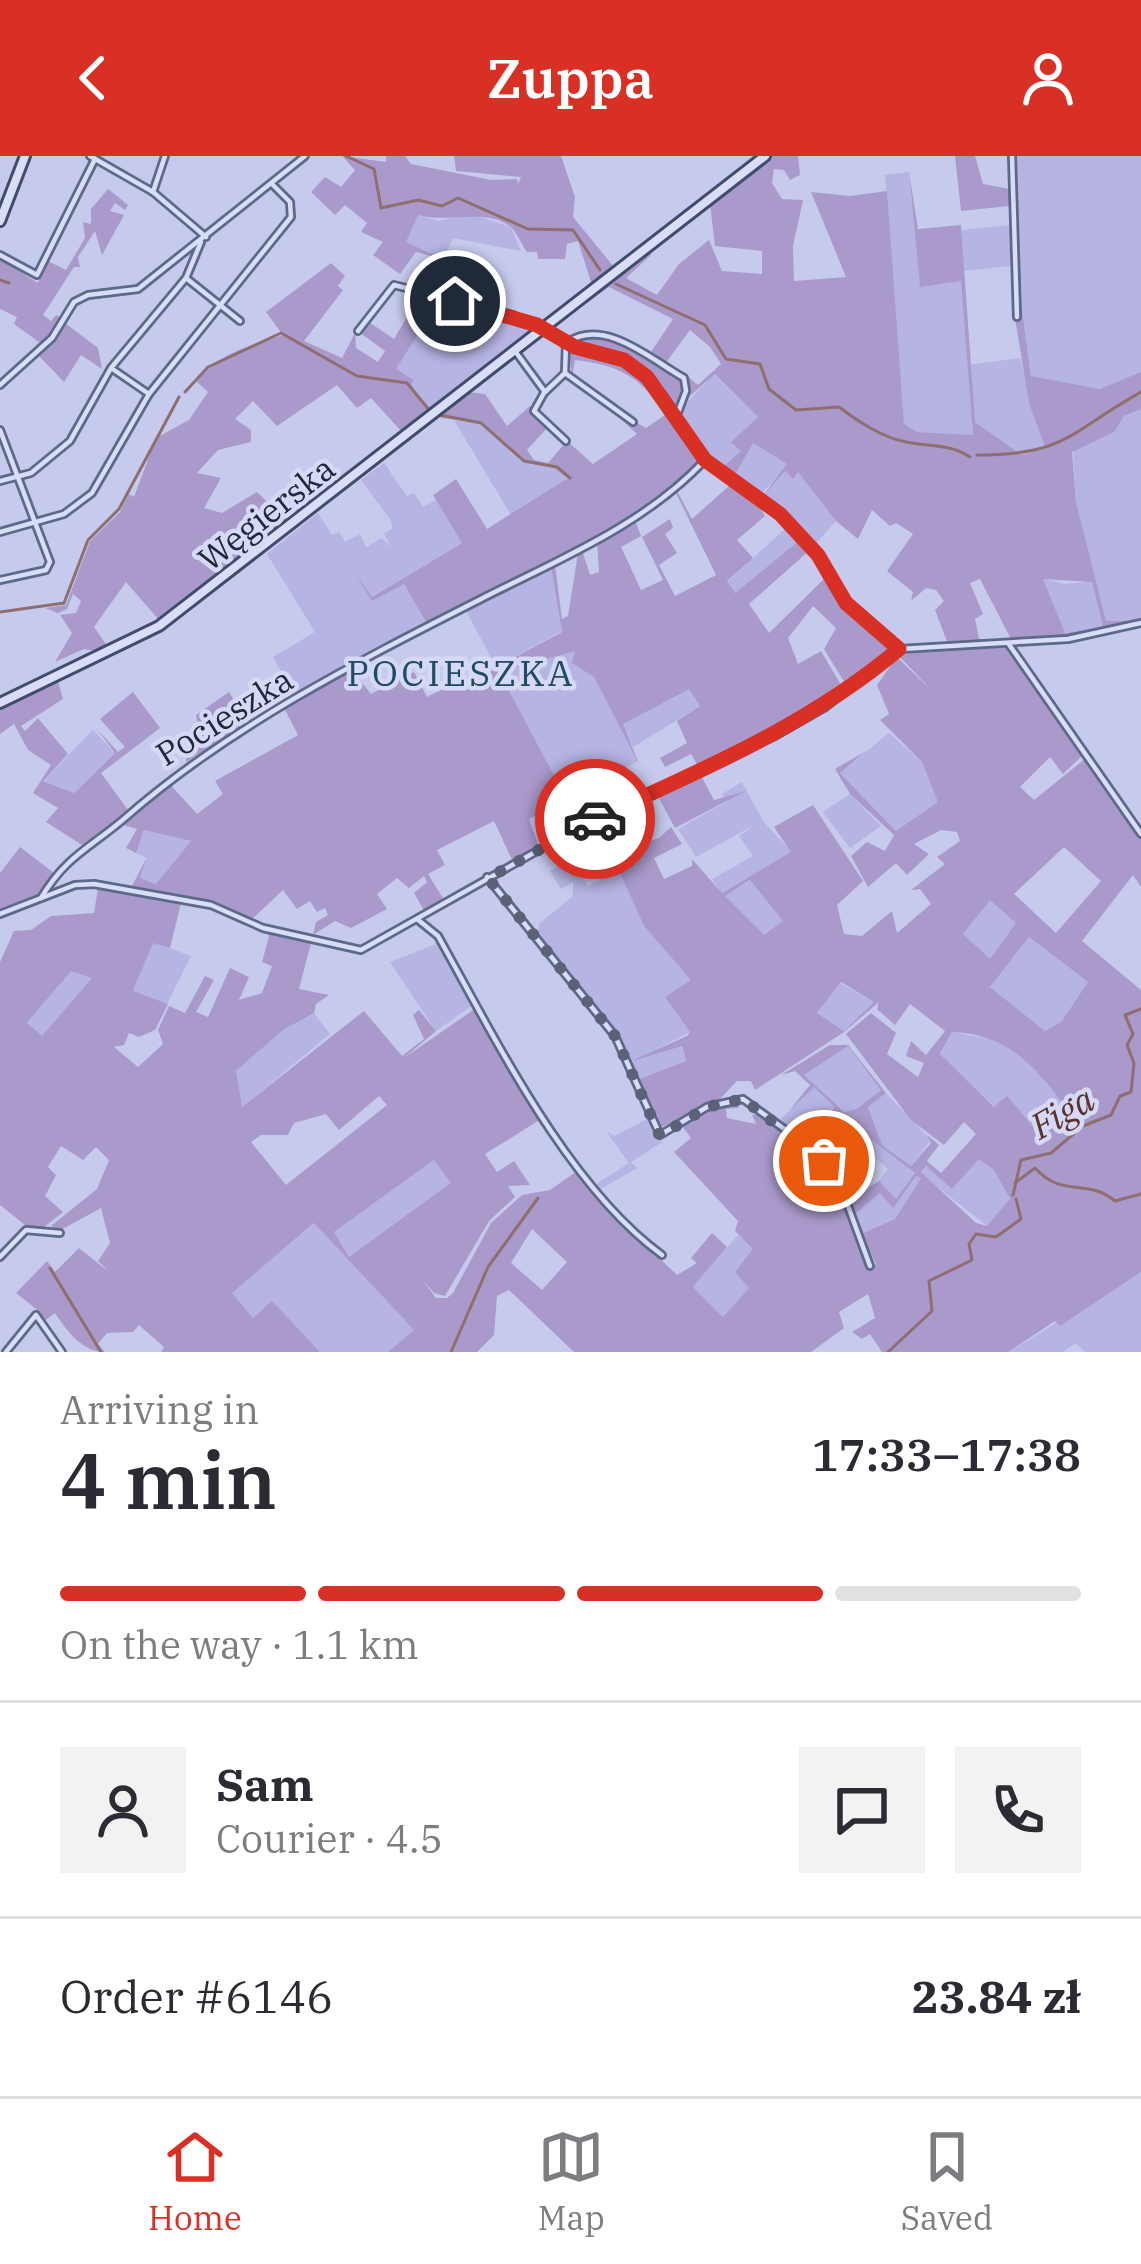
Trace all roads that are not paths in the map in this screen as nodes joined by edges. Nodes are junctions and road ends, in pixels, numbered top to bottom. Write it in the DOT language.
graph roads {
  1 [pos="25,156"];
  2 [pos="110,156"];
  3 [pos="165,156"];
  4 [pos="305,156"];
  5 [pos="765,156"];
  6 [pos="1012,156"];
  7 [pos="93,158"];
  8 [pos="107,166"];
  9 [pos="272,185"];
  10 [pos="153,192"];
  11 [pos="0,221"];
  12 [pos="204,239"];
  13 [pos="0,255"];
  14 [pos="186,278"];
  15 [pos="221,306"];
  16 [pos="1017,317"];
  17 [pos="240,322"];
  18 [pos="543,329"];
  19 [pos="358,331"];
  20 [pos="566,343"];
  21 [pos="515,351"];
  22 [pos="111,368"];
  23 [pos="565,373"];
  24 [pos="0,385"];
  25 [pos="545,392"];
  26 [pos="148,394"];
  27 [pos="677,415"];
  28 [pos="633,422"];
  29 [pos="0,430"];
  30 [pos="566,441"];
  31 [pos="705,460"];
  32 [pos="19,477"];
  33 [pos="0,481"];
  34 [pos="37,524"];
  35 [pos="0,532"];
  36 [pos="0,580"];
  37 [pos="1141,623"];
  38 [pos="1008,643"];
  39 [pos="899,649"];
  40 [pos="0,704"];
  41 [pos="1141,834"];
  42 [pos="488,878"];
  43 [pos="40,898"];
  44 [pos="0,914"];
  45 [pos="417,919"];
  46 [pos="61,1233"];
  47 [pos="662,1255"];
  48 [pos="0,1257"];
  49 [pos="870,1265"];
  50 [pos="6,1352"];
  51 [pos="62,1352"];
  1 -- 11 [label="main road"];
  2 -- 8 [label="street"];
  3 -- 10 [label="street"];
  4 -- 9 [label="street"];
  5 -- 18 [label="main road, Węgierska"];
  6 -- 16 [label="street"];
  7 -- 8 [label="street"];
  7 -- 13 [label="street"];
  8 -- 10 [label="street"];
  9 -- 12 [label="street"];
  9 -- 15 [label="street"];
  10 -- 12 [label="street"];
  12 -- 14 [label="street"];
  12 -- 24 [label="street"];
  14 -- 15 [label="street"];
  14 -- 22 [label="street"];
  15 -- 17 [label="street"];
  15 -- 26 [label="street"];
  18 -- 19 [label="street"];
  18 -- 20 [label="street"];
  18 -- 21 [label="main road, Węgierska"];
  20 -- 23 [label="street"];
  20 -- 27 [label="street"];
  20 -- 27 [label="street"];
  21 -- 25 [label="street"];
  21 -- 40 [label="main road, Węgierska"];
  22 -- 26 [label="street"];
  22 -- 32 [label="street"];
  23 -- 25 [label="street"];
  23 -- 28 [label="street"];
  25 -- 30 [label="street"];
  26 -- 34 [label="street"];
  27 -- 31 [label="street"];
  29 -- 32 [label="street"];
  31 -- 39 [label="street"];
  31 -- 43 [label="street, Pocieszka"];
  32 -- 33 [label="street"];
  32 -- 34 [label="street"];
  34 -- 35 [label="street"];
  34 -- 36 [label="street"];
  37 -- 38 [label="street"];
  38 -- 39 [label="street"];
  38 -- 41 [label="street"];
  39 -- 42 [label="street"];
  42 -- 45 [label="street"];
  42 -- 49 [label="street"];
  43 -- 44 [label="street"];
  43 -- 45 [label="street"];
  45 -- 47 [label="street"];
  46 -- 48 [label="street"];
  50 -- 51 [label="street"];
}
